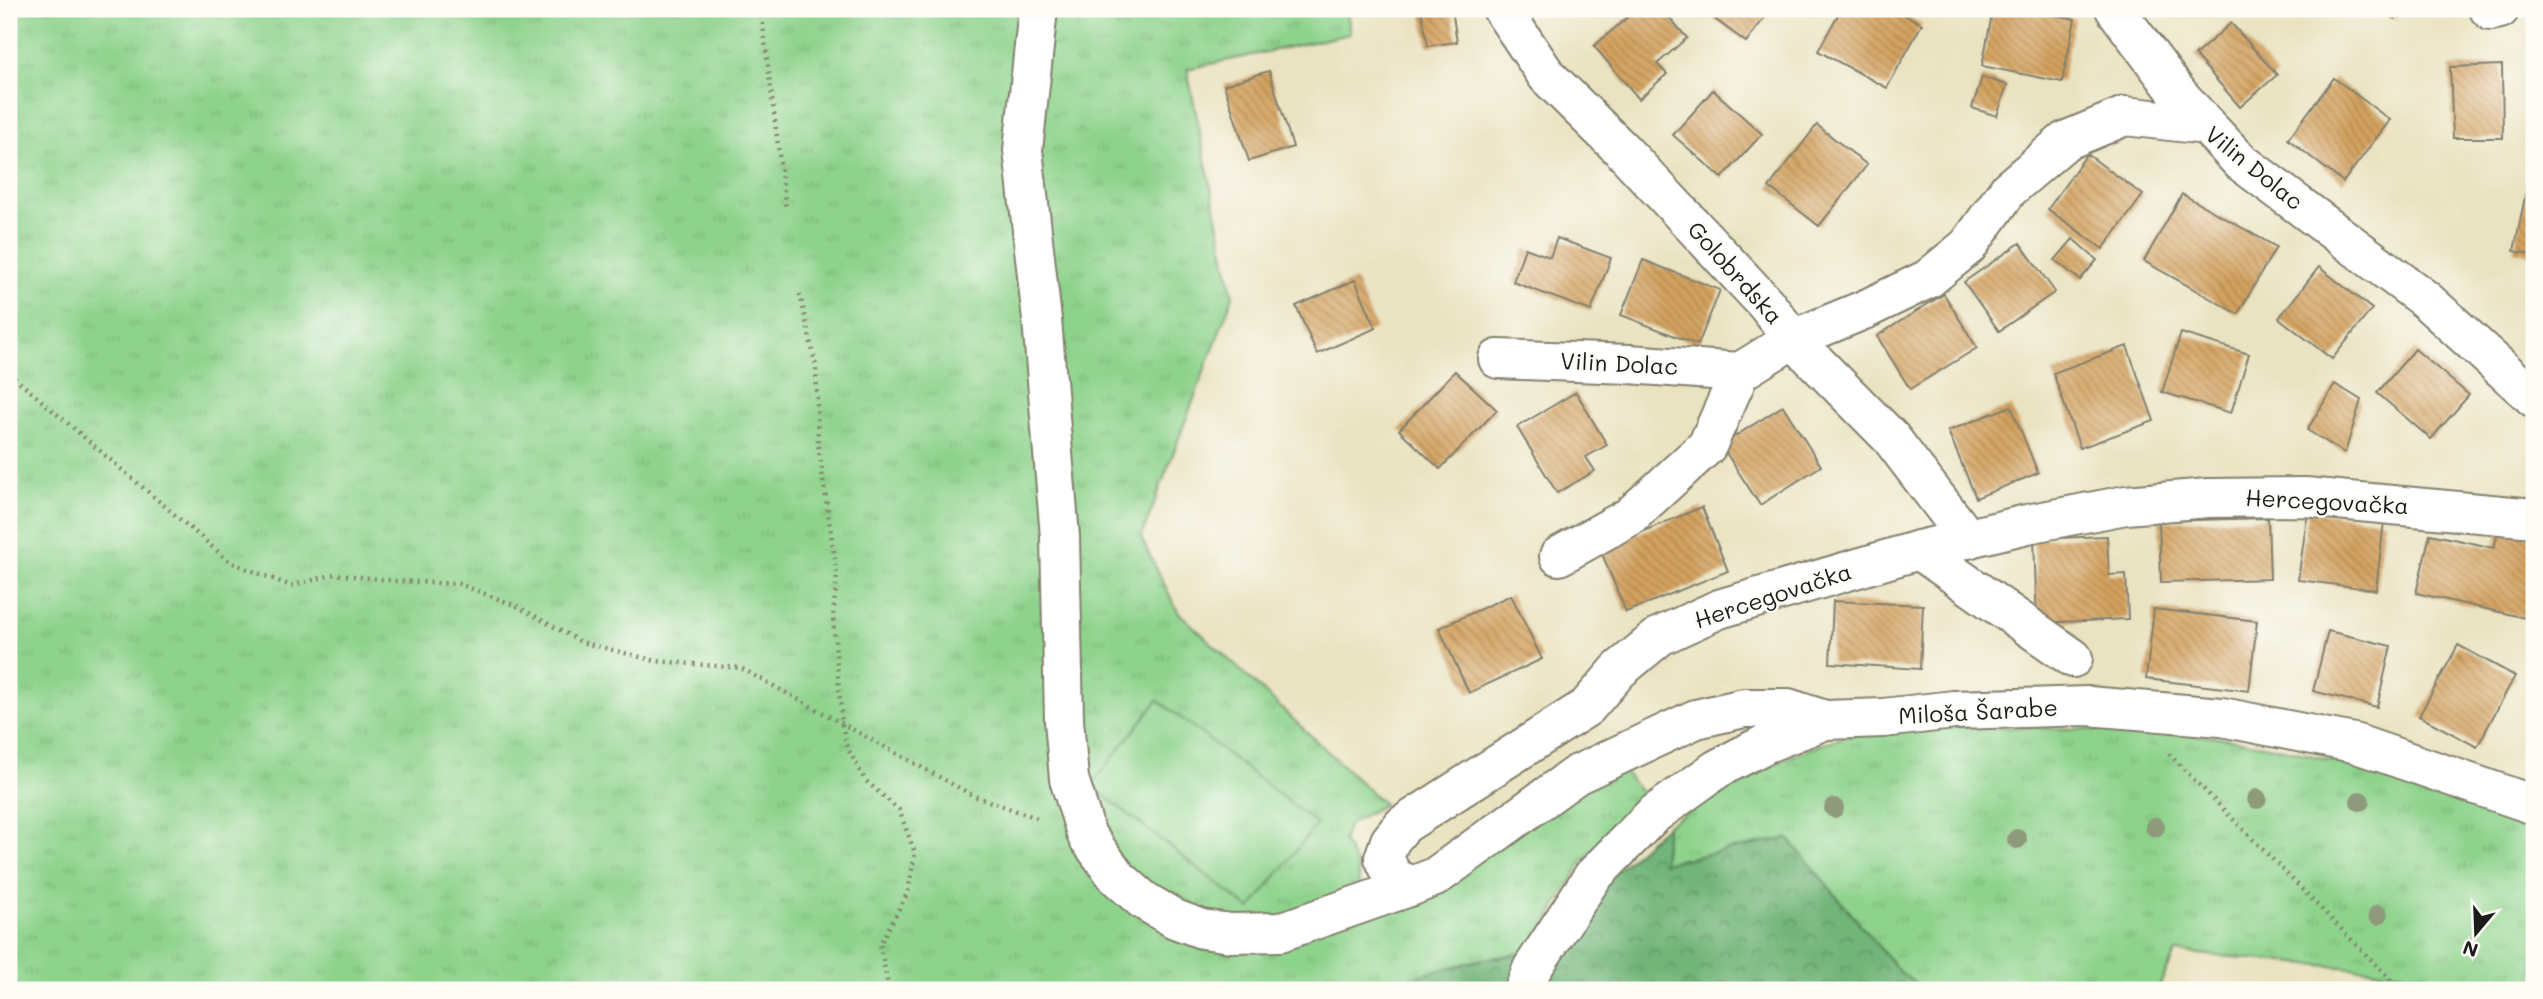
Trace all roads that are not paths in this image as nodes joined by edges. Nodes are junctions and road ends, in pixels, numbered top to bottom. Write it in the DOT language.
graph roads {
  1 [pos="1038,9"];
  2 [pos="1502,9"];
  3 [pos="2115,9"];
  4 [pos="2489,9"];
  5 [pos="2500,9"];
  6 [pos="2206,125"];
  7 [pos="1793,339"];
  8 [pos="1498,359"];
  9 [pos="1740,372"];
  10 [pos="2534,398"];
  11 [pos="2534,518"];
  12 [pos="1968,539"];
  13 [pos="1919,550"];
  14 [pos="1559,556"];
  15 [pos="2073,659"];
  16 [pos="1825,720"];
  17 [pos="2534,805"];
  18 [pos="1412,886"];
  19 [pos="1524,990"];
  1 -- 18 [label="street"];
  2 -- 7 [label="street, Golobrdska"];
  3 -- 6 [label="street"];
  4 -- 5 [label="street"];
  6 -- 7 [label="street, Vilin Dolac"];
  6 -- 10 [label="street, Vilin Dolac"];
  7 -- 9 [label="street, Vilin Dolac"];
  7 -- 12 [label="street, Golobrdska"];
  8 -- 9 [label="street, Vilin Dolac"];
  9 -- 14 [label="street"];
  11 -- 12 [label="street, Hercegovačka"];
  12 -- 13 [label="street, Hercegovačka"];
  13 -- 15 [label="street"];
  13 -- 18 [label="street, Hercegovačka"];
  16 -- 17 [label="street, Miloša Šarabe"];
  16 -- 18 [label="street"];
  16 -- 19 [label="street, Miloša Šarabe"];
}
